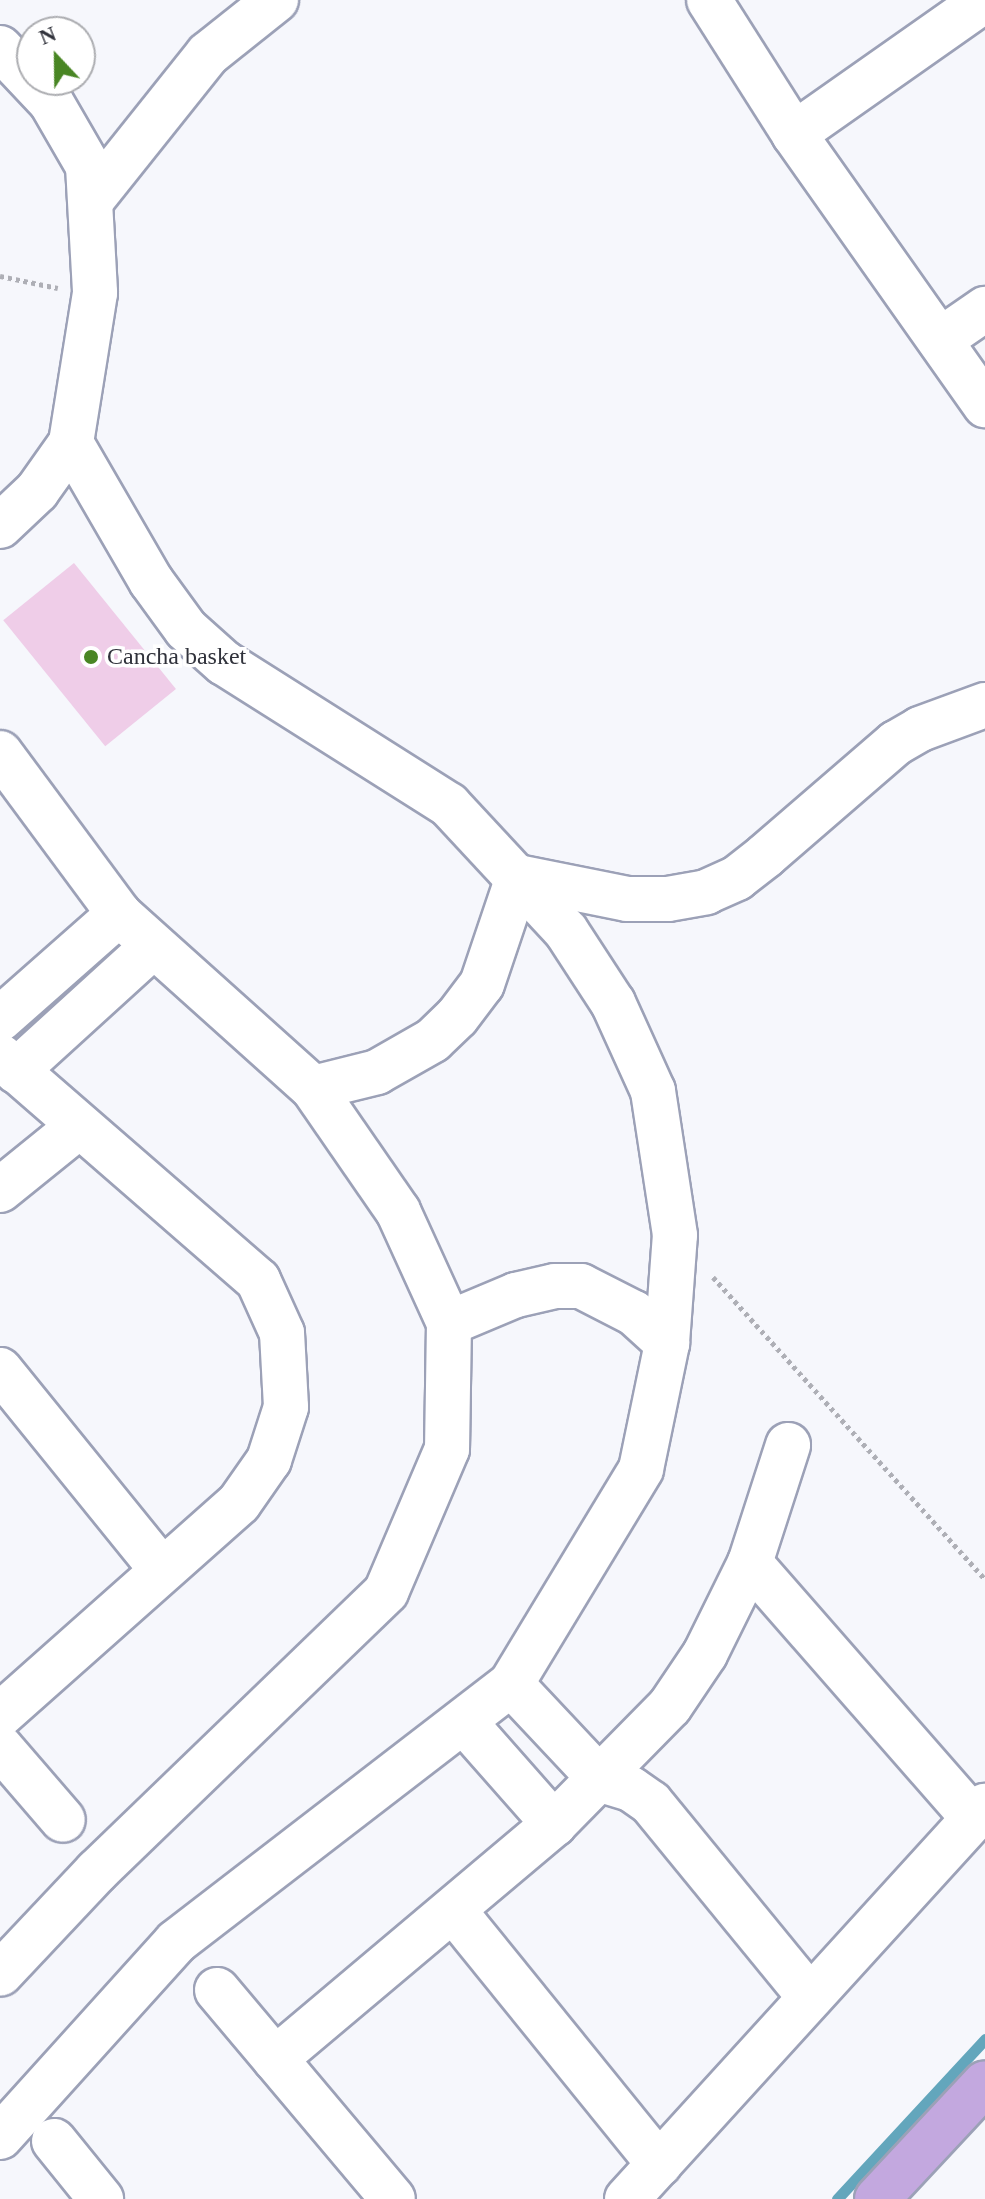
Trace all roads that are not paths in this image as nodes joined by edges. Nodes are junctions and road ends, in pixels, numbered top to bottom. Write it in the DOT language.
graph roads {
  1 [pos="276,0"];
  2 [pos="709,0"];
  3 [pos="985,0"];
  4 [pos="0,48"];
  5 [pos="794,134"];
  6 [pos="93,198"];
  7 [pos="985,309"];
  8 [pos="940,340"];
  9 [pos="985,405"];
  10 [pos="71,443"];
  11 [pos="0,526"];
  12 [pos="985,705"];
  13 [pos="0,753"];
  14 [pos="518,877"];
  15 [pos="119,914"];
  16 [pos="151,948"];
  17 [pos="0,1019"];
  18 [pos="8,1063"];
  19 [pos="313,1088"];
  20 [pos="79,1126"];
  21 [pos="0,1190"];
  22 [pos="449,1323"];
  23 [pos="667,1343"];
  24 [pos="0,1370"];
  25 [pos="788,1445"];
  26 [pos="750,1563"];
  27 [pos="162,1570"];
  28 [pos="511,1684"];
  29 [pos="0,1715"];
  30 [pos="465,1723"];
  31 [pos="0,1747"];
  32 [pos="601,1780"];
  33 [pos="979,1812"];
  34 [pos="63,1820"];
  35 [pos="554,1824"];
  36 [pos="454,1911"];
  37 [pos="0,1974"];
  38 [pos="217,1990"];
  39 [pos="810,1997"];
  40 [pos="275,2059"];
  41 [pos="985,2083"];
  42 [pos="0,2137"];
  43 [pos="54,2141"];
  44 [pos="659,2164"];
  45 [pos="101,2199"];
  46 [pos="393,2199"];
  47 [pos="627,2199"];
  48 [pos="877,2199"];
  1 -- 6 [label="street"];
  2 -- 5 [label="street"];
  3 -- 5 [label="street"];
  4 -- 6 [label="street"];
  5 -- 8 [label="street"];
  6 -- 10 [label="street"];
  7 -- 8 [label="street"];
  8 -- 9 [label="street"];
  10 -- 11 [label="street"];
  10 -- 14 [label="street"];
  12 -- 14 [label="street"];
  13 -- 15 [label="street"];
  14 -- 19 [label="street"];
  14 -- 23 [label="street"];
  15 -- 16 [label="street"];
  15 -- 17 [label="street"];
  16 -- 18 [label="street"];
  16 -- 19 [label="street"];
  18 -- 20 [label="street"];
  19 -- 22 [label="street"];
  20 -- 21 [label="street"];
  20 -- 27 [label="street"];
  22 -- 23 [label="street"];
  22 -- 37 [label="street"];
  23 -- 28 [label="street"];
  24 -- 27 [label="street"];
  25 -- 26 [label="street"];
  26 -- 32 [label="street"];
  26 -- 33 [label="street"];
  27 -- 29 [label="street"];
  28 -- 30 [label="street"];
  28 -- 32 [label="street"];
  30 -- 35 [label="street"];
  30 -- 42 [label="street"];
  31 -- 34 [label="street"];
  32 -- 35 [label="street"];
  32 -- 39 [label="street"];
  33 -- 39 [label="street"];
  35 -- 36 [label="street"];
  36 -- 40 [label="street"];
  36 -- 44 [label="street"];
  38 -- 40 [label="street"];
  39 -- 44 [label="street"];
  40 -- 46 [label="street"];
  41 -- 48 [label="main road"];
  43 -- 45 [label="street"];
  44 -- 47 [label="street"];
}
